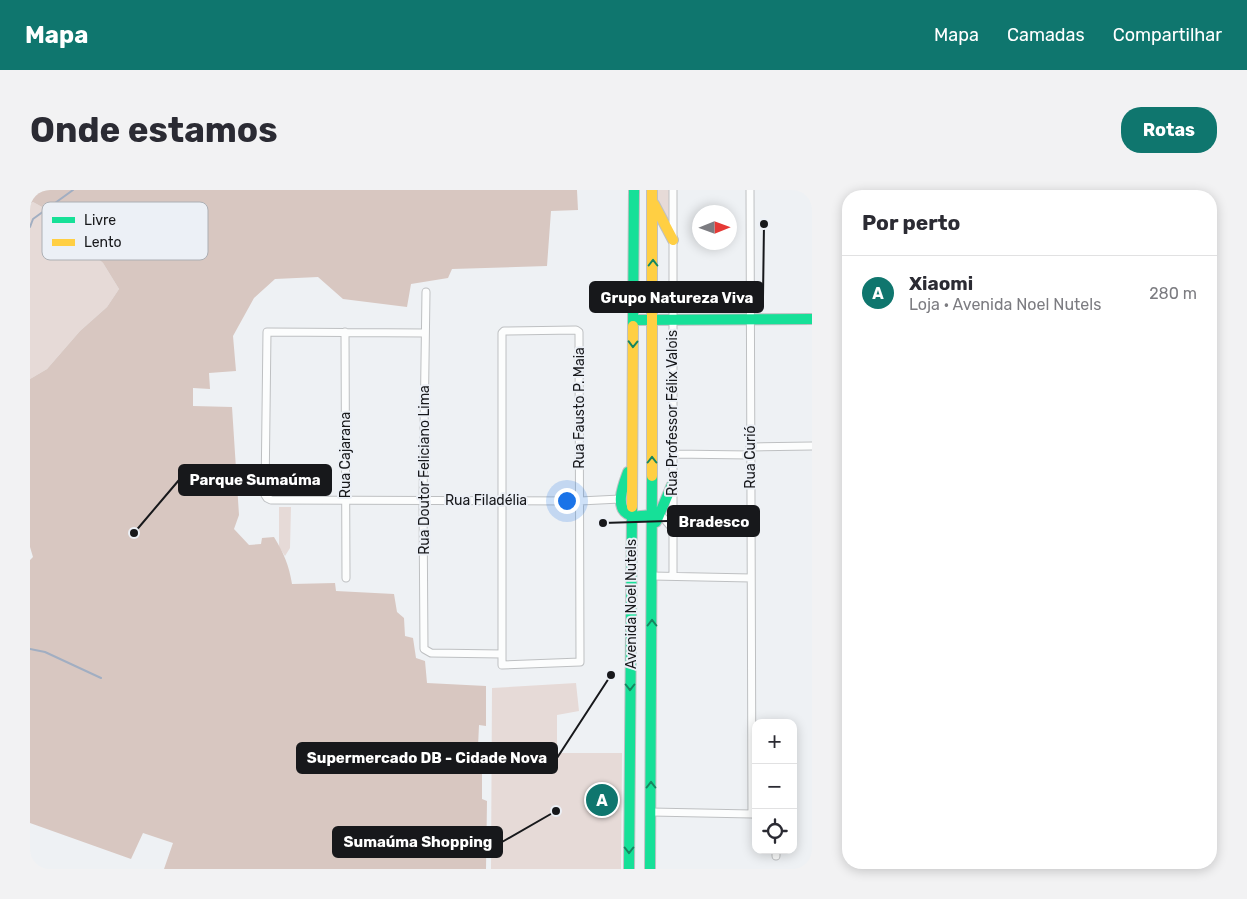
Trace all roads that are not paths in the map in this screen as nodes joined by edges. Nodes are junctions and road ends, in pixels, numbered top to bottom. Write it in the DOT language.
graph roads {
  1 [pos="634,190"];
  2 [pos="652,190"];
  3 [pos="673,190"];
  4 [pos="750,190"];
  5 [pos="652,201"];
  6 [pos="673,240"];
  7 [pos="426,292"];
  8 [pos="673,319"];
  9 [pos="749,319"];
  10 [pos="812,319"];
  11 [pos="634,320"];
  12 [pos="653,320"];
  13 [pos="345,332"];
  14 [pos="425,333"];
  15 [pos="812,446"];
  16 [pos="750,451"];
  17 [pos="672,454"];
  18 [pos="632,459"];
  19 [pos="672,485"];
  20 [pos="620,499"];
  21 [pos="346,500"];
  22 [pos="423,500"];
  23 [pos="502,500"];
  24 [pos="580,501"];
  25 [pos="656,514"];
  26 [pos="631,516"];
  27 [pos="672,528"];
  28 [pos="673,575"];
  29 [pos="652,576"];
  30 [pos="346,578"];
  31 [pos="751,578"];
  32 [pos="502,654"];
  33 [pos="754,809"];
  34 [pos="651,812"];
  35 [pos="752,815"];
  36 [pos="629,869"];
  37 [pos="650,869"];
  1 -- 11 [label="main road, Avenida Noel Nutels"];
  2 -- 5 [label="main road, Avenida Noel Nutels"];
  3 -- 6 [label="street, Rua Professor Félix Valois"];
  4 -- 9 [label="street, Rua Curió"];
  5 -- 6 [label="main road"];
  12 -- 5 [label="main road, Avenida Noel Nutels, one-way"];
  6 -- 8 [label="street, Rua Professor Félix Valois"];
  7 -- 14 [label="street, Rua Doutor Feliciano Lima"];
  8 -- 9 [label="main road"];
  8 -- 12 [label="main road"];
  8 -- 17 [label="street, Rua Professor Félix Valois"];
  9 -- 10 [label="main road"];
  9 -- 16 [label="street, Rua Curió"];
  11 -- 12 [label="main road"];
  11 -- 18 [label="main road, Avenida Noel Nutels, one-way"];
  25 -- 12 [label="main road, Avenida Noel Nutels, one-way"];
  13 -- 14 [label="street"];
  13 -- 21 [label="street, Rua Cajarana"];
  13 -- 21 [label="street, Rua Filadélia"];
  14 -- 22 [label="street, Rua Doutor Feliciano Lima"];
  15 -- 16 [label="street"];
  16 -- 17 [label="street"];
  16 -- 31 [label="street, Rua Curió"];
  17 -- 19 [label="street, Rua Professor Félix Valois"];
  18 -- 20 [label="main road"];
  18 -- 26 [label="main road, Avenida Noel Nutels"];
  19 -- 25 [label="main road"];
  19 -- 27 [label="street, Rua Professor Félix Valois"];
  20 -- 24 [label="street, Rua Filadélia"];
  20 -- 26 [label="main road"];
  21 -- 22 [label="street, Rua Filadélia"];
  21 -- 30 [label="street, Rua Cajarana"];
  22 -- 23 [label="street, Rua Filadélia"];
  22 -- 32 [label="street, Rua Doutor Feliciano Lima"];
  23 -- 24 [label="street, Rua Filadélia"];
  23 -- 24 [label="street, Rua Fausto P. Maia"];
  23 -- 32 [label="street"];
  24 -- 32 [label="street, Rua Fausto P. Maia"];
  25 -- 26 [label="main road"];
  25 -- 27 [label="street"];
  25 -- 29 [label="main road, Avenida Noel Nutels"];
  26 -- 36 [label="main road, Avenida Noel Nutels, one-way"];
  27 -- 28 [label="street, Rua Professor Félix Valois"];
  28 -- 29 [label="street"];
  28 -- 31 [label="street"];
  34 -- 29 [label="main road, Avenida Noel Nutels, one-way"];
  31 -- 33 [label="street, Rua Curió"];
  34 -- 35 [label="street"];
  34 -- 37 [label="main road, Avenida Noel Nutels"];
}
